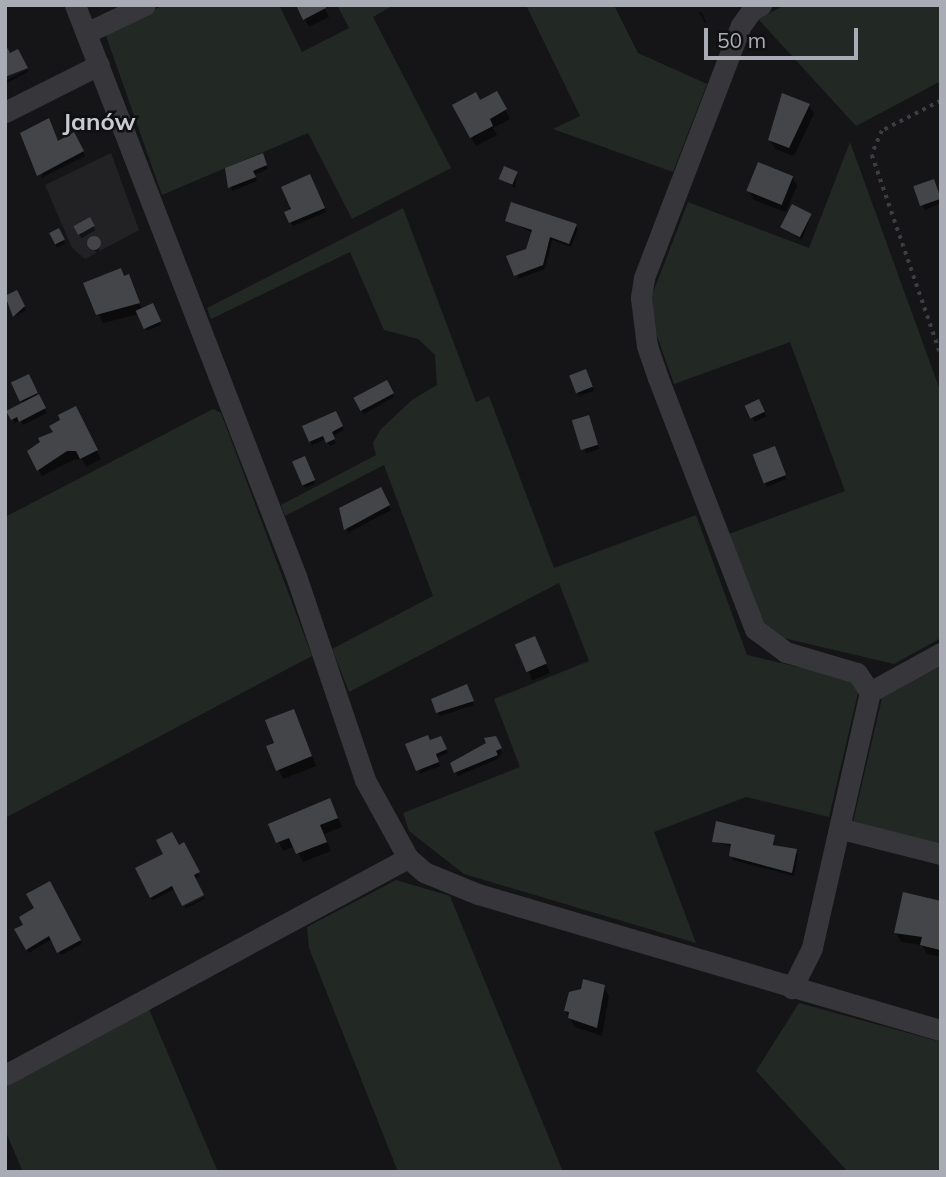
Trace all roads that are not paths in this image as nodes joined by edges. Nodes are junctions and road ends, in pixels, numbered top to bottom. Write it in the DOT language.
graph roads {
  1 [pos="75,5"];
  2 [pos="145,5"];
  3 [pos="761,5"];
  4 [pos="86,33"];
  5 [pos="99,65"];
  6 [pos="5,112"];
  7 [pos="941,653"];
  8 [pos="870,692"];
  9 [pos="842,829"];
  10 [pos="941,853"];
  11 [pos="408,858"];
  12 [pos="792,988"];
  13 [pos="941,1030"];
  14 [pos="5,1075"];
  1 -- 4 [label="street"];
  2 -- 4 [label="street"];
  3 -- 8 [label="street"];
  4 -- 5 [label="street"];
  5 -- 6 [label="street"];
  5 -- 11 [label="street"];
  7 -- 8 [label="street"];
  8 -- 9 [label="street"];
  9 -- 10 [label="street"];
  9 -- 12 [label="street"];
  11 -- 12 [label="street"];
  11 -- 14 [label="street"];
  12 -- 13 [label="street"];
}
